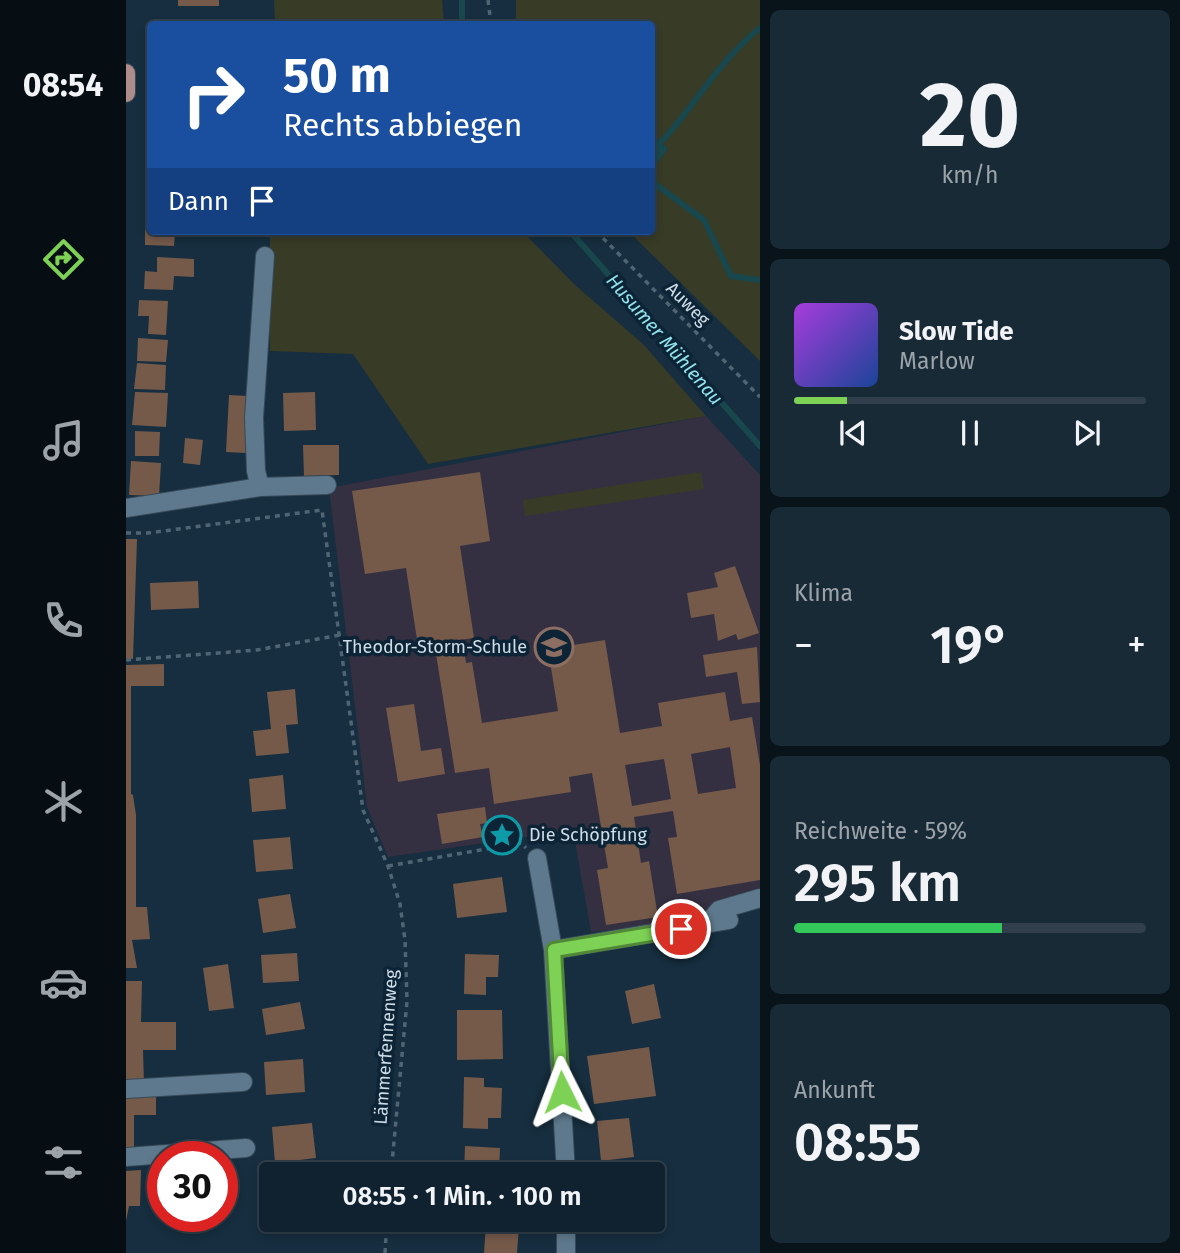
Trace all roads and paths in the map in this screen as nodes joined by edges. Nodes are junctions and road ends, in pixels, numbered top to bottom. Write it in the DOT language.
graph roads {
  1 [pos="488,0"];
  2 [pos="491,21"];
  3 [pos="126,73"];
  4 [pos="126,93"];
  5 [pos="600,235"];
  6 [pos="265,256"];
  7 [pos="760,397"];
  8 [pos="327,485"];
  9 [pos="260,487"];
  10 [pos="126,508"];
  11 [pos="126,533"];
  12 [pos="340,635"];
  13 [pos="126,660"];
  14 [pos="537,858"];
  15 [pos="388,866"];
  16 [pos="760,898"];
  17 [pos="729,920"];
  18 [pos="707,924"];
  19 [pos="554,950"];
  20 [pos="243,1082"];
  21 [pos="126,1089"];
  22 [pos="246,1148"];
  23 [pos="126,1157"];
  24 [pos="392,1162"];
  25 [pos="565,1162"];
  26 [pos="386,1232"];
  27 [pos="566,1232"];
  28 [pos="385,1253"];
  29 [pos="566,1253"];
  1 -- 2 [label="path"];
  3 -- 4 [label="main road"];
  5 -- 7 [label="path, Auweg"];
  6 -- 9 [label="street"];
  8 -- 9 [label="street"];
  9 -- 10 [label="street"];
  11 -- 12 [label="path, Lämmerfennenweg"];
  12 -- 13 [label="path"];
  12 -- 15 [label="path, Lämmerfennenweg"];
  14 -- 15 [label="path"];
  14 -- 19 [label="street"];
  15 -- 24 [label="path, Lämmerfennenweg"];
  16 -- 18 [label="street"];
  17 -- 18 [label="street"];
  18 -- 19 [label="street"];
  19 -- 25 [label="street"];
  20 -- 21 [label="street"];
  22 -- 23 [label="street"];
  26 -- 28 [label="path"];
  27 -- 29 [label="street"];
}
